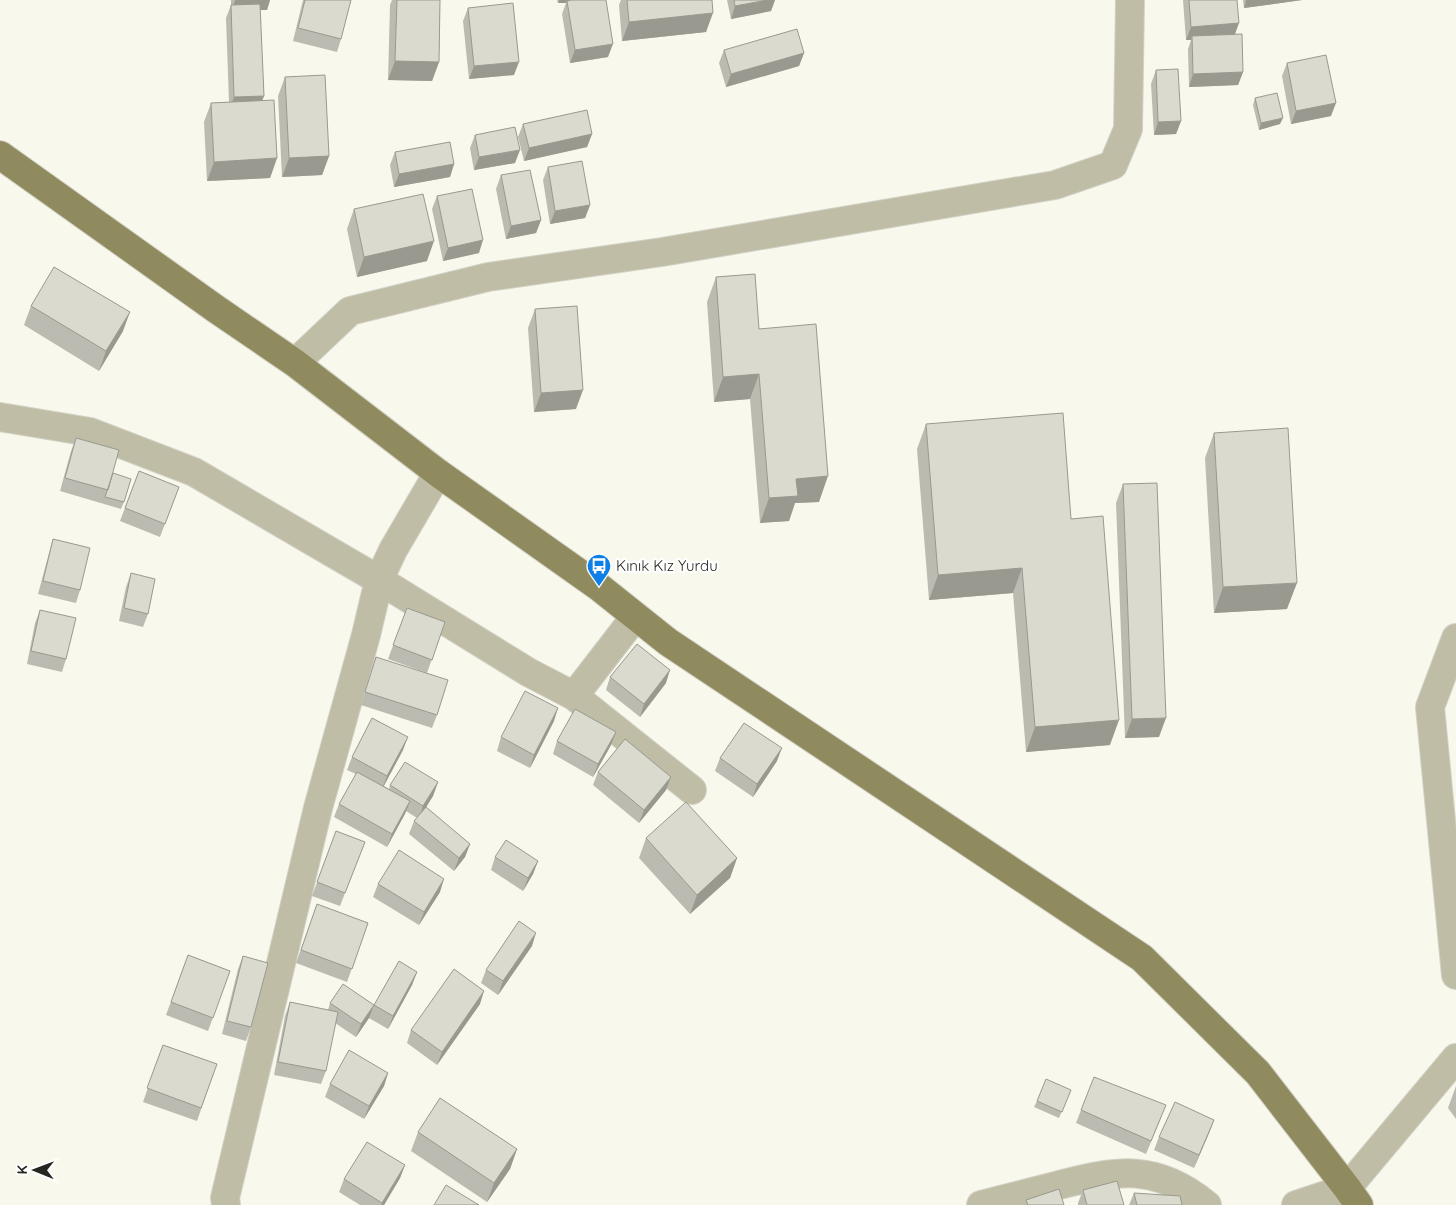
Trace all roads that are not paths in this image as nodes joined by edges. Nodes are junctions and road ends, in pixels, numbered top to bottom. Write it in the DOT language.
graph roads {
  1 [pos="1130,0"];
  2 [pos="0,155"];
  3 [pos="295,363"];
  4 [pos="0,417"];
  5 [pos="438,472"];
  6 [pos="379,580"];
  7 [pos="635,618"];
  8 [pos="1456,638"];
  9 [pos="574,696"];
  10 [pos="692,790"];
  11 [pos="1456,975"];
  12 [pos="1456,1058"];
  13 [pos="1353,1196"];
  14 [pos="226,1205"];
  15 [pos="981,1205"];
  16 [pos="1207,1205"];
  17 [pos="1296,1205"];
  1 -- 3 [label="street"];
  2 -- 3 [label="main road"];
  3 -- 5 [label="main road"];
  4 -- 6 [label="street"];
  5 -- 6 [label="street"];
  5 -- 7 [label="main road"];
  6 -- 9 [label="street"];
  6 -- 14 [label="street"];
  7 -- 9 [label="street"];
  7 -- 13 [label="main road"];
  8 -- 11 [label="street"];
  9 -- 10 [label="street"];
  12 -- 13 [label="street"];
  13 -- 17 [label="street"];
  15 -- 16 [label="street"];
}
